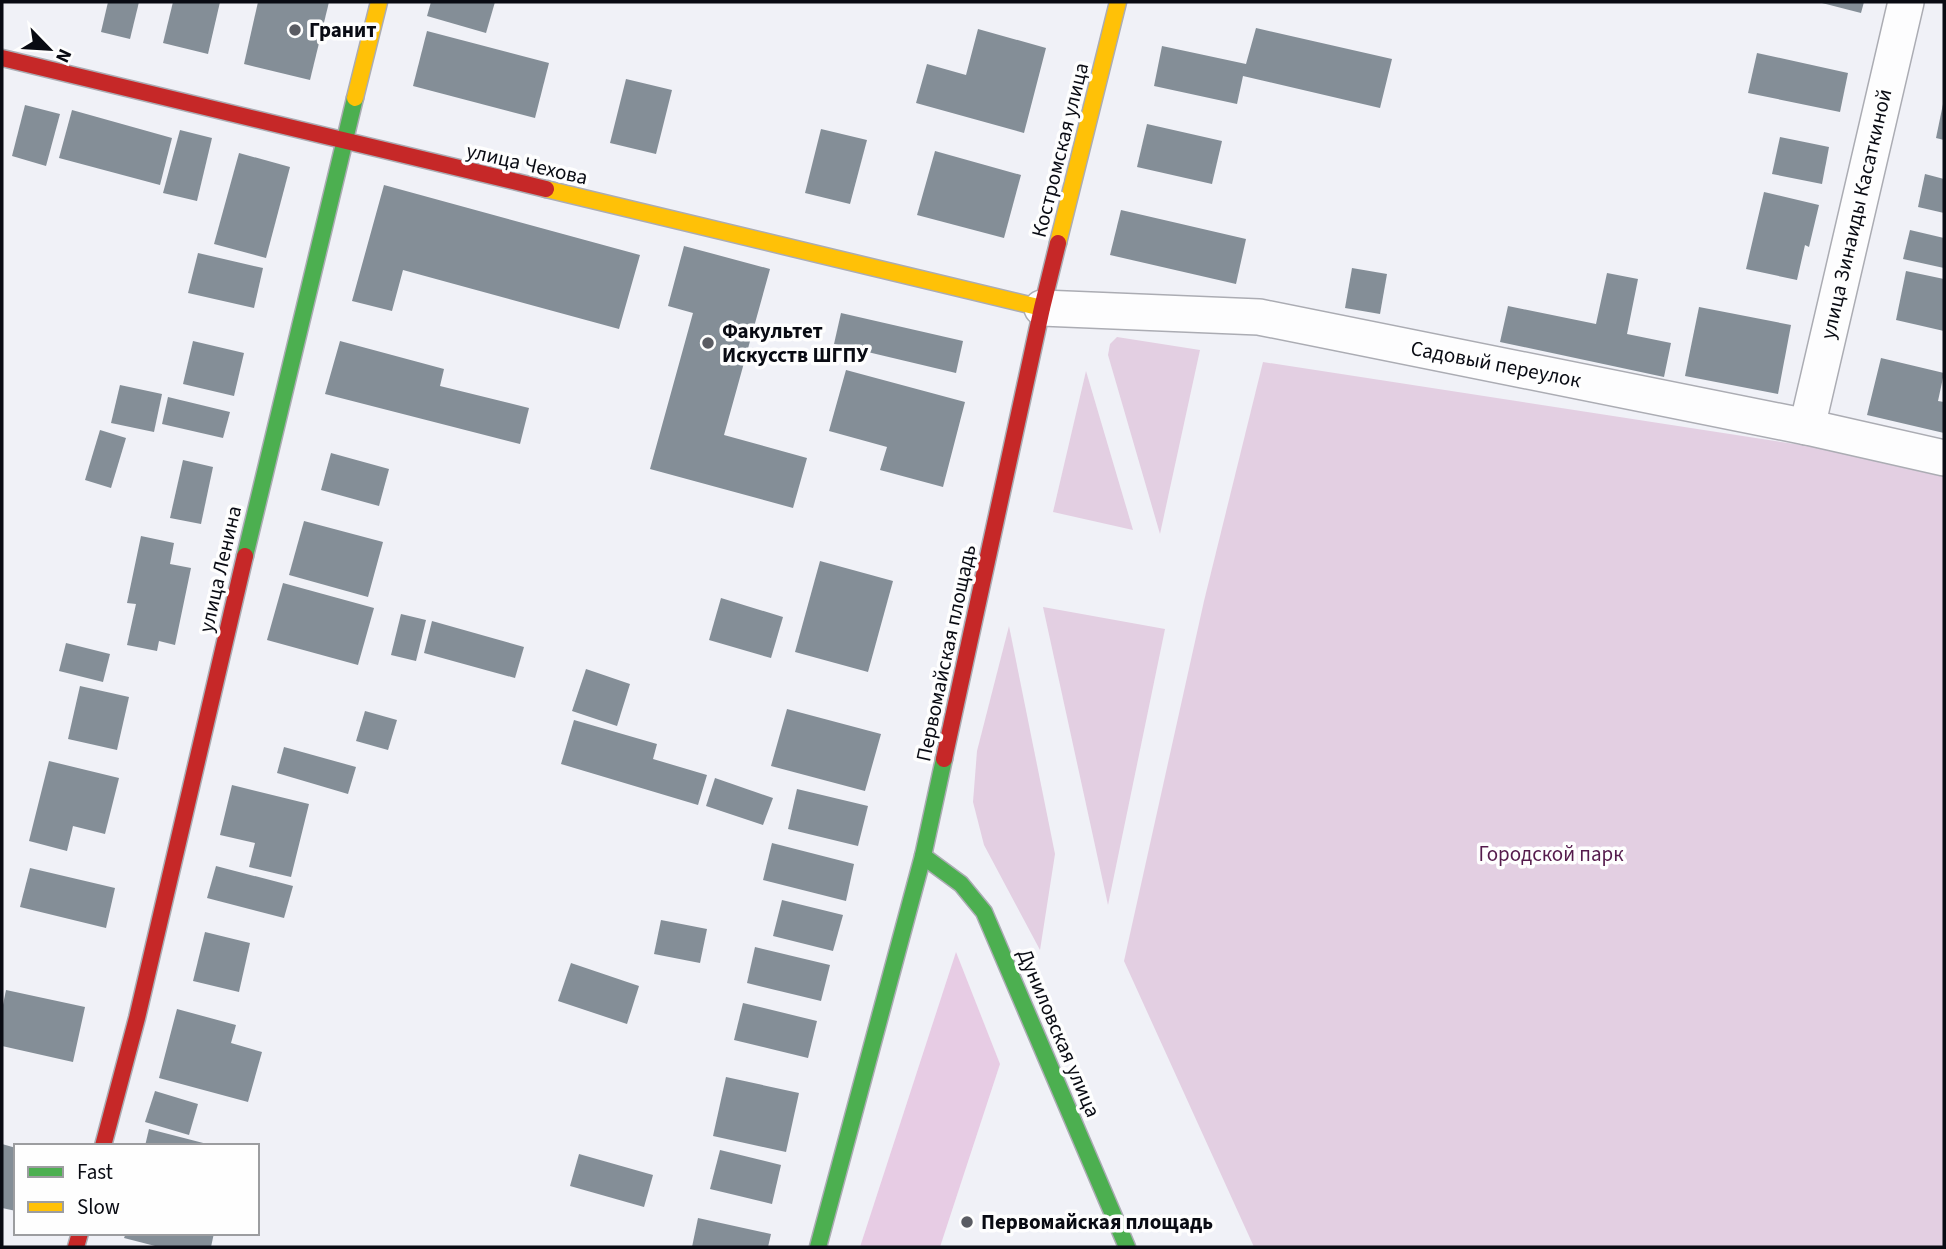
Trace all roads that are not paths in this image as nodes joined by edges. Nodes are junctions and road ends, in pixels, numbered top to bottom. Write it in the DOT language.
graph roads {
  1 [pos="379,2"];
  2 [pos="1118,2"];
  3 [pos="1906,2"];
  4 [pos="2,58"];
  5 [pos="345,142"];
  6 [pos="1042,309"];
  7 [pos="1807,426"];
  8 [pos="1944,458"];
  9 [pos="923,856"];
  10 [pos="104,1144"];
  11 [pos="818,1247"];
  12 [pos="1127,1247"];
  1 -- 5 [label="main road, улица Ленина"];
  2 -- 6 [label="main road, Костромская улица"];
  3 -- 7 [label="street, улица Зинаиды Касаткиной"];
  4 -- 5 [label="main road, улица Чехова"];
  5 -- 6 [label="main road, улица Чехова"];
  5 -- 10 [label="main road, улица Ленина"];
  6 -- 7 [label="street, Садовый переулок"];
  6 -- 9 [label="main road, Первомайская площадь"];
  7 -- 8 [label="street, Садовый переулок"];
  9 -- 11 [label="main road, Первомайская площадь"];
  9 -- 12 [label="main road, Дуниловская улица"];
}
